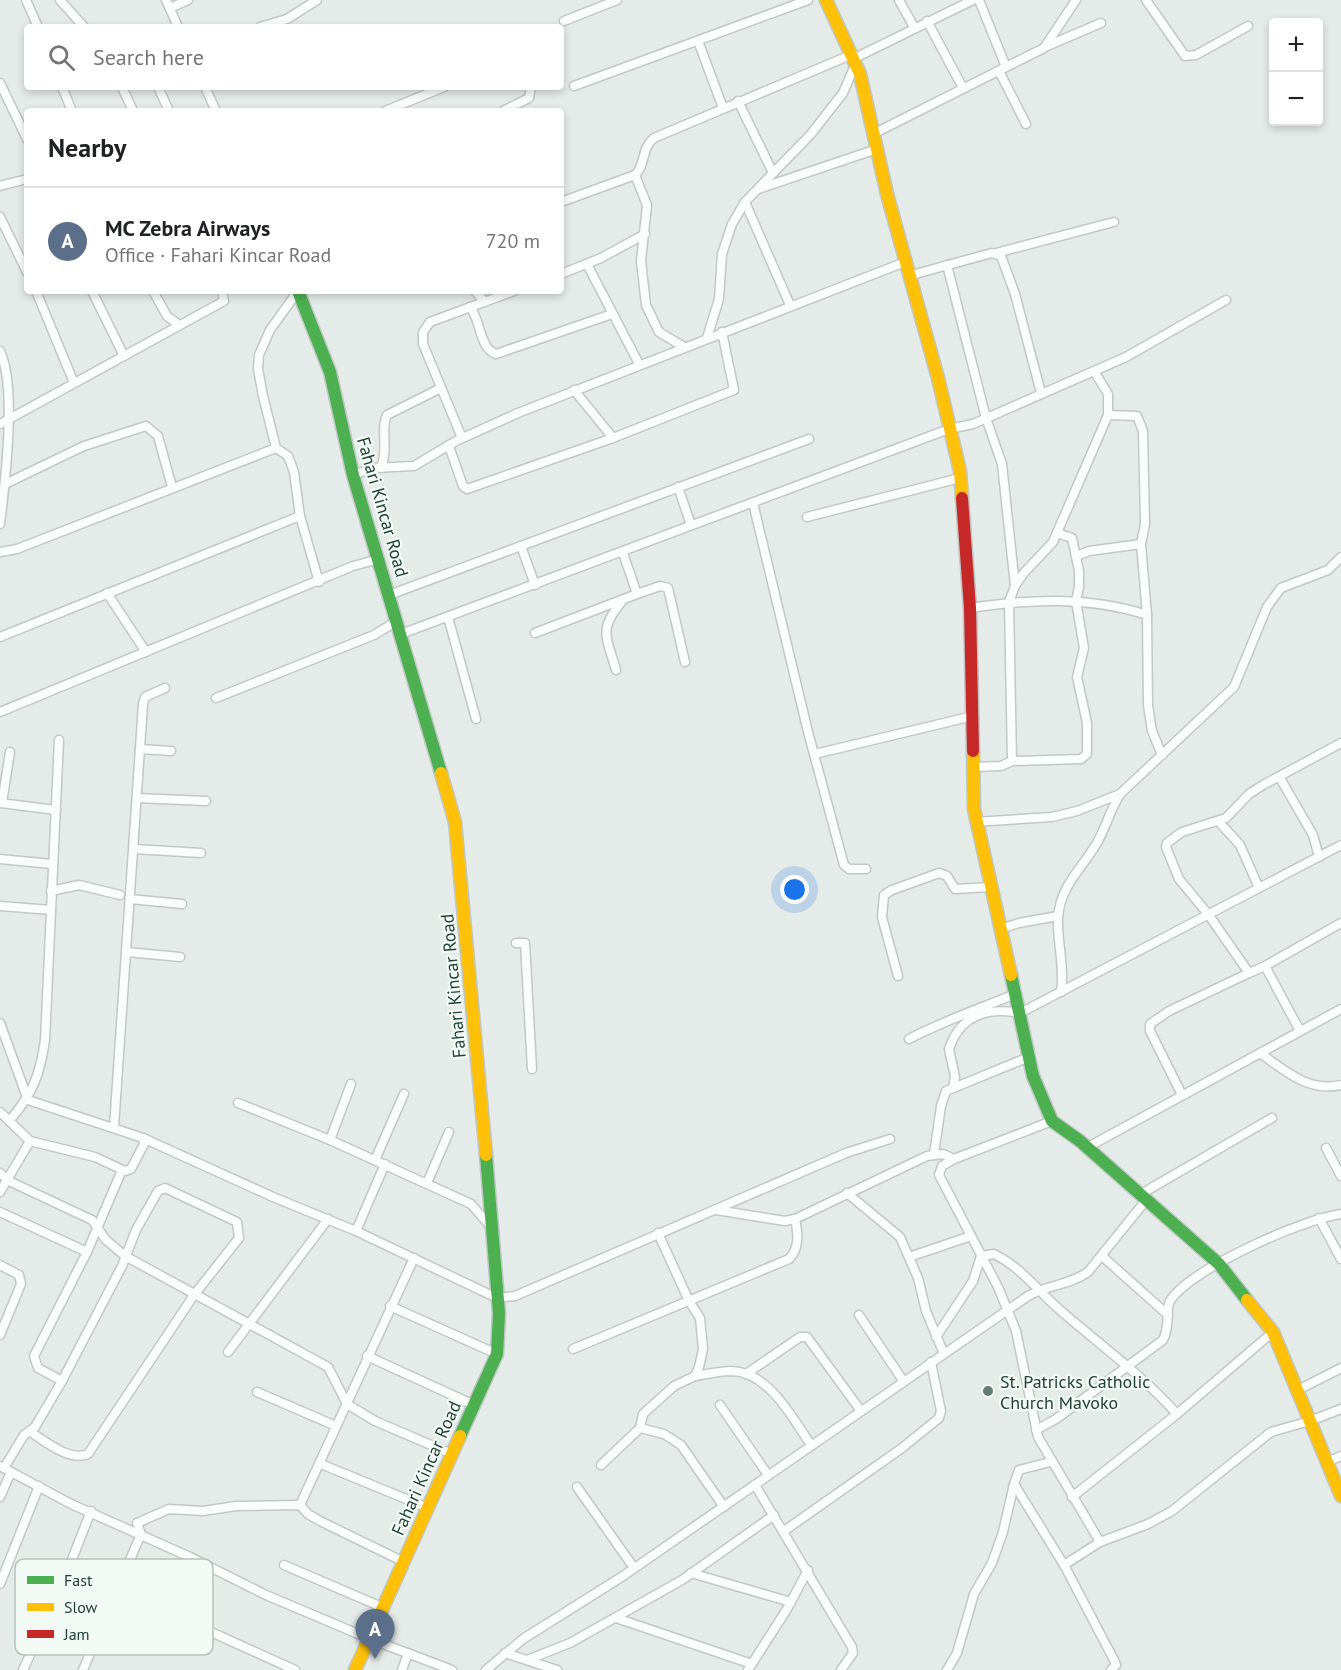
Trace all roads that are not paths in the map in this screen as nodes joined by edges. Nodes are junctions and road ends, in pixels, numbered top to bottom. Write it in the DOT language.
graph roads {
  1 [pos="26,0"];
  2 [pos="60,0"];
  3 [pos="188,0"];
  4 [pos="316,0"];
  5 [pos="617,0"];
  6 [pos="808,0"];
  7 [pos="826,0"];
  8 [pos="899,0"];
  9 [pos="972,0"];
  10 [pos="979,0"];
  11 [pos="1076,0"];
  12 [pos="1146,0"];
  13 [pos="168,4"];
  14 [pos="564,21"];
  15 [pos="927,21"];
  16 [pos="1101,23"];
  17 [pos="37,24"];
  18 [pos="81,24"];
  19 [pos="177,24"];
  20 [pos="270,24"];
  21 [pos="1248,26"];
  22 [pos="914,27"];
  23 [pos="698,41"];
  24 [pos="1044,48"];
  25 [pos="855,58"];
  26 [pos="1002,69"];
  27 [pos="0,83"];
  28 [pos="574,86"];
  29 [pos="963,88"];
  30 [pos="63,90"];
  31 [pos="123,90"];
  32 [pos="159,90"];
  33 [pos="206,90"];
  34 [pos="437,90"];
  35 [pos="530,90"];
  36 [pos="738,101"];
  37 [pos="71,108"];
  38 [pos="131,108"];
  39 [pos="168,108"];
  40 [pos="215,108"];
  41 [pos="392,108"];
  42 [pos="509,108"];
  43 [pos="723,108"];
  44 [pos="1026,124"];
  45 [pos="24,133"];
  46 [pos="873,134"];
  47 [pos="877,149"];
  48 [pos="773,172"];
  49 [pos="635,175"];
  50 [pos="24,179"];
  51 [pos="0,186"];
  52 [pos="758,189"];
  53 [pos="564,201"];
  54 [pos="745,202"];
  55 [pos="0,216"];
  56 [pos="1114,222"];
  57 [pos="645,234"];
  58 [pos="996,253"];
  59 [pos="905,262"];
  60 [pos="587,264"];
  61 [pos="947,265"];
  62 [pos="24,266"];
  63 [pos="564,273"];
  64 [pos="908,276"];
  65 [pos="37,294"];
  66 [pos="93,294"];
  67 [pos="155,294"];
  68 [pos="223,294"];
  69 [pos="296,294"];
  70 [pos="299,294"];
  71 [pos="478,294"];
  72 [pos="506,294"];
  73 [pos="1226,300"];
  74 [pos="485,302"];
  75 [pos="790,305"];
  76 [pos="470,307"];
  77 [pos="612,314"];
  78 [pos="179,326"];
  79 [pos="722,332"];
  80 [pos="707,338"];
  81 [pos="684,347"];
  82 [pos="0,351"];
  83 [pos="124,356"];
  84 [pos="639,364"];
  85 [pos="1094,371"];
  86 [pos="74,383"];
  87 [pos="441,388"];
  88 [pos="574,390"];
  89 [pos="1041,393"];
  90 [pos="1108,415"];
  91 [pos="986,418"];
  92 [pos="4,422"];
  93 [pos="949,429"];
  94 [pos="462,438"];
  95 [pos="613,438"];
  96 [pos="809,439"];
  97 [pos="449,446"];
  98 [pos="276,447"];
  99 [pos="381,468"];
  100 [pos="353,475"];
  101 [pos="960,478"];
  102 [pos="5,484"];
  103 [pos="172,487"];
  104 [pos="678,488"];
  105 [pos="753,503"];
  106 [pos="300,516"];
  107 [pos="807,517"];
  108 [pos="0,524"];
  109 [pos="691,525"];
  110 [pos="1057,533"];
  111 [pos="1141,544"];
  112 [pos="521,546"];
  113 [pos="0,552"];
  114 [pos="623,553"];
  115 [pos="1077,556"];
  116 [pos="1341,557"];
  117 [pos="379,559"];
  118 [pos="319,582"];
  119 [pos="535,585"];
  120 [pos="1015,586"];
  121 [pos="107,593"];
  122 [pos="637,594"];
  123 [pos="389,595"];
  124 [pos="623,600"];
  125 [pos="1076,601"];
  126 [pos="1009,602"];
  127 [pos="970,608"];
  128 [pos="1147,615"];
  129 [pos="448,617"];
  130 [pos="397,621"];
  131 [pos="535,633"];
  132 [pos="401,634"];
  133 [pos="0,637"];
  134 [pos="146,652"];
  135 [pos="685,662"];
  136 [pos="616,670"];
  137 [pos="165,688"];
  138 [pos="216,698"];
  139 [pos="0,712"];
  140 [pos="973,716"];
  141 [pos="476,719"];
  142 [pos="59,740"];
  143 [pos="1341,743"];
  144 [pos="140,749"];
  145 [pos="171,751"];
  146 [pos="9,752"];
  147 [pos="815,754"];
  148 [pos="1162,755"];
  149 [pos="1012,761"];
  150 [pos="973,767"];
  151 [pos="1280,778"];
  152 [pos="1120,794"];
  153 [pos="136,798"];
  154 [pos="206,801"];
  155 [pos="1,803"];
  156 [pos="56,810"];
  157 [pos="975,822"];
  158 [pos="1219,822"];
  159 [pos="1341,845"];
  160 [pos="134,849"];
  161 [pos="201,853"];
  162 [pos="1319,857"];
  163 [pos="0,859"];
  164 [pos="52,864"];
  165 [pos="866,869"];
  166 [pos="990,887"];
  167 [pos="1259,888"];
  168 [pos="51,891"];
  169 [pos="120,896"];
  170 [pos="130,899"];
  171 [pos="182,904"];
  172 [pos="0,906"];
  173 [pos="51,910"];
  174 [pos="1208,914"];
  175 [pos="1058,916"];
  176 [pos="1341,923"];
  177 [pos="1000,929"];
  178 [pos="516,943"];
  179 [pos="127,952"];
  180 [pos="180,957"];
  181 [pos="1265,966"];
  182 [pos="1249,973"];
  183 [pos="897,976"];
  184 [pos="1061,992"];
  185 [pos="1015,994"];
  186 [pos="1341,1009"];
  187 [pos="1020,1013"];
  188 [pos="0,1023"];
  189 [pos="1300,1031"];
  190 [pos="909,1039"];
  191 [pos="1260,1053"];
  192 [pos="1029,1057"];
  193 [pos="531,1069"];
  194 [pos="351,1084"];
  195 [pos="1341,1085"];
  196 [pos="953,1087"];
  197 [pos="404,1094"];
  198 [pos="1182,1095"];
  199 [pos="28,1100"];
  200 [pos="238,1103"];
  201 [pos="0,1112"];
  202 [pos="1272,1118"];
  203 [pos="10,1120"];
  204 [pos="1052,1121"];
  205 [pos="114,1127"];
  206 [pos="449,1132"];
  207 [pos="143,1138"];
  208 [pos="890,1138"];
  209 [pos="330,1140"];
  210 [pos="30,1141"];
  211 [pos="1088,1148"];
  212 [pos="1326,1149"];
  213 [pos="934,1154"];
  214 [pos="954,1159"];
  215 [pos="375,1160"];
  216 [pos="385,1164"];
  217 [pos="122,1170"];
  218 [pos="0,1173"];
  219 [pos="1341,1176"];
  220 [pos="9,1181"];
  221 [pos="427,1183"];
  222 [pos="0,1192"];
  223 [pos="847,1193"];
  224 [pos="1144,1197"];
  225 [pos="716,1210"];
  226 [pos="0,1212"];
  227 [pos="1341,1214"];
  228 [pos="1319,1218"];
  229 [pos="328,1219"];
  230 [pos="795,1219"];
  231 [pos="98,1225"];
  232 [pos="493,1228"];
  233 [pos="356,1231"];
  234 [pos="658,1233"];
  235 [pos="971,1236"];
  236 [pos="87,1252"];
  237 [pos="125,1256"];
  238 [pos="981,1256"];
  239 [pos="1102,1256"];
  240 [pos="909,1257"];
  241 [pos="414,1258"];
  242 [pos="1341,1260"];
  243 [pos="1219,1264"];
  244 [pos="0,1265"];
  245 [pos="1041,1289"];
  246 [pos="194,1295"];
  247 [pos="496,1298"];
  248 [pos="689,1302"];
  249 [pos="390,1306"];
  250 [pos="1006,1311"];
  251 [pos="859,1315"];
  252 [pos="1168,1315"];
  253 [pos="250,1325"];
  254 [pos="1272,1332"];
  255 [pos="0,1335"];
  256 [pos="936,1337"];
  257 [pos="573,1349"];
  258 [pos="228,1352"];
  259 [pos="497,1354"];
  260 [pos="944,1354"];
  261 [pos="367,1356"];
  262 [pos="931,1362"];
  263 [pos="1129,1366"];
  264 [pos="1341,1368"];
  265 [pos="746,1374"];
  266 [pos="695,1376"];
  267 [pos="62,1381"];
  268 [pos="903,1382"];
  269 [pos="1299,1390"];
  270 [pos="257,1392"];
  271 [pos="347,1404"];
  272 [pos="474,1405"];
  273 [pos="720,1405"];
  274 [pos="1341,1409"];
  275 [pos="861,1412"];
  276 [pos="1178,1414"];
  277 [pos="1310,1421"];
  278 [pos="336,1426"];
  279 [pos="640,1428"];
  280 [pos="1036,1430"];
  281 [pos="29,1431"];
  282 [pos="811,1445"];
  283 [pos="452,1454"];
  284 [pos="1341,1456"];
  285 [pos="1050,1462"];
  286 [pos="1327,1462"];
  287 [pos="321,1464"];
  288 [pos="601,1465"];
  289 [pos="5,1469"];
  290 [pos="768,1475"];
  291 [pos="1014,1484"];
  292 [pos="755,1485"];
  293 [pos="39,1486"];
  294 [pos="577,1487"];
  295 [pos="1341,1496"];
  296 [pos="0,1497"];
  297 [pos="1072,1497"];
  298 [pos="300,1505"];
  299 [pos="724,1506"];
  300 [pos="428,1508"];
  301 [pos="91,1511"];
  302 [pos="774,1515"];
  303 [pos="784,1531"];
  304 [pos="141,1534"];
  305 [pos="1100,1542"];
  306 [pos="72,1559"];
  307 [pos="130,1559"];
  308 [pos="192,1559"];
  309 [pos="404,1562"];
  310 [pos="284,1565"];
  311 [pos="1064,1565"];
  312 [pos="634,1568"];
  313 [pos="213,1569"];
  314 [pos="808,1570"];
  315 [pos="691,1573"];
  316 [pos="0,1584"];
  317 [pos="791,1602"];
  318 [pos="384,1608"];
  319 [pos="616,1618"];
  320 [pos="213,1633"];
  321 [pos="370,1640"];
  322 [pos="408,1653"];
  323 [pos="505,1653"];
  324 [pos="30,1655"];
  325 [pos="89,1655"];
  326 [pos="527,1660"];
  327 [pos="750,1667"];
  328 [pos="23,1670"];
  329 [pos="83,1670"];
  330 [pos="295,1670"];
  331 [pos="356,1670"];
  332 [pos="402,1670"];
  333 [pos="452,1670"];
  334 [pos="486,1670"];
  335 [pos="557,1670"];
  336 [pos="841,1670"];
  337 [pos="947,1670"];
  338 [pos="1111,1670"];
  1 -- 17 [label="street"];
  2 -- 18 [label="street"];
  3 -- 13 [label="street"];
  4 -- 20 [label="street"];
  5 -- 14 [label="street"];
  6 -- 23 [label="street"];
  7 -- 25 [label="street"];
  8 -- 22 [label="street"];
  9 -- 15 [label="street"];
  10 -- 26 [label="street"];
  11 -- 24 [label="street"];
  12 -- 21 [label="street"];
  13 -- 19 [label="street"];
  15 -- 22 [label="street"];
  15 -- 29 [label="street"];
  16 -- 24 [label="street"];
  22 -- 25 [label="street"];
  23 -- 28 [label="street"];
  23 -- 43 [label="street"];
  24 -- 26 [label="street"];
  25 -- 36 [label="street"];
  25 -- 46 [label="street"];
  25 -- 48 [label="street"];
  26 -- 29 [label="street"];
  26 -- 44 [label="street"];
  27 -- 45 [label="street"];
  29 -- 46 [label="street"];
  30 -- 37 [label="street"];
  31 -- 38 [label="street"];
  32 -- 39 [label="street"];
  33 -- 40 [label="street"];
  34 -- 41 [label="street"];
  35 -- 42 [label="street"];
  36 -- 43 [label="street"];
  36 -- 48 [label="street"];
  43 -- 49 [label="street"];
  46 -- 47 [label="street"];
  47 -- 52 [label="street"];
  47 -- 59 [label="street"];
  48 -- 52 [label="street"];
  49 -- 53 [label="street"];
  49 -- 57 [label="street"];
  50 -- 51 [label="street"];
  52 -- 54 [label="street"];
  54 -- 75 [label="street"];
  54 -- 80 [label="street"];
  55 -- 62 [label="street"];
  56 -- 58 [label="street"];
  57 -- 60 [label="street"];
  57 -- 81 [label="street"];
  58 -- 61 [label="street"];
  58 -- 89 [label="street"];
  59 -- 64 [label="street"];
  59 -- 75 [label="street"];
  60 -- 63 [label="street"];
  60 -- 77 [label="street"];
  61 -- 64 [label="street"];
  61 -- 91 [label="street"];
  64 -- 93 [label="street"];
  65 -- 86 [label="street"];
  66 -- 83 [label="street"];
  67 -- 78 [label="street"];
  68 -- 78 [label="street"];
  69 -- 98 [label="street"];
  70 -- 100 [label="street, Fahari Kincar Road"];
  71 -- 74 [label="street"];
  72 -- 74 [label="street"];
  73 -- 85 [label="street"];
  74 -- 76 [label="street"];
  75 -- 79 [label="street"];
  76 -- 77 [label="street"];
  76 -- 87 [label="street"];
  77 -- 84 [label="street"];
  78 -- 83 [label="street"];
  79 -- 80 [label="street"];
  79 -- 95 [label="street"];
  80 -- 81 [label="street"];
  81 -- 84 [label="street"];
  82 -- 92 [label="street"];
  83 -- 86 [label="street"];
  84 -- 88 [label="street"];
  85 -- 89 [label="street"];
  85 -- 90 [label="street"];
  86 -- 92 [label="street"];
  87 -- 94 [label="street"];
  87 -- 99 [label="street"];
  88 -- 94 [label="street"];
  88 -- 95 [label="street"];
  89 -- 91 [label="street"];
  90 -- 110 [label="street"];
  90 -- 111 [label="street"];
  91 -- 93 [label="street"];
  91 -- 120 [label="street"];
  92 -- 102 [label="street"];
  93 -- 101 [label="street"];
  93 -- 105 [label="street"];
  94 -- 97 [label="street"];
  95 -- 97 [label="street"];
  96 -- 104 [label="street"];
  97 -- 99 [label="street"];
  98 -- 103 [label="street"];
  98 -- 106 [label="street"];
  99 -- 100 [label="street"];
  100 -- 117 [label="street, Fahari Kincar Road"];
  101 -- 107 [label="street"];
  101 -- 127 [label="street"];
  102 -- 103 [label="street"];
  102 -- 108 [label="street"];
  103 -- 113 [label="street"];
  104 -- 109 [label="street"];
  104 -- 112 [label="street"];
  105 -- 109 [label="street"];
  105 -- 147 [label="street"];
  106 -- 118 [label="street"];
  106 -- 121 [label="street"];
  109 -- 114 [label="street"];
  110 -- 115 [label="street"];
  110 -- 120 [label="street"];
  111 -- 115 [label="street"];
  111 -- 128 [label="street"];
  112 -- 119 [label="street"];
  112 -- 123 [label="street"];
  114 -- 119 [label="street"];
  114 -- 122 [label="street"];
  115 -- 125 [label="street"];
  116 -- 148 [label="street"];
  117 -- 118 [label="street"];
  117 -- 123 [label="street, Fahari Kincar Road"];
  118 -- 134 [label="street"];
  119 -- 129 [label="street"];
  120 -- 126 [label="street"];
  121 -- 133 [label="street"];
  121 -- 134 [label="street"];
  122 -- 124 [label="street"];
  122 -- 135 [label="street"];
  123 -- 130 [label="street, Fahari Kincar Road"];
  124 -- 131 [label="street"];
  124 -- 136 [label="street"];
  125 -- 126 [label="street"];
  125 -- 128 [label="street"];
  125 -- 149 [label="street"];
  126 -- 127 [label="street"];
  126 -- 149 [label="street"];
  127 -- 140 [label="street"];
  128 -- 148 [label="street"];
  129 -- 132 [label="street"];
  129 -- 141 [label="street"];
  130 -- 132 [label="street, Fahari Kincar Road"];
  130 -- 138 [label="street"];
  132 -- 232 [label="street, Fahari Kincar Road"];
  134 -- 139 [label="street"];
  137 -- 144 [label="street"];
  140 -- 147 [label="street"];
  140 -- 150 [label="street"];
  142 -- 156 [label="street"];
  143 -- 151 [label="street"];
  144 -- 145 [label="street"];
  144 -- 153 [label="street"];
  146 -- 155 [label="street"];
  147 -- 165 [label="street"];
  148 -- 152 [label="street"];
  149 -- 150 [label="street"];
  150 -- 157 [label="street"];
  151 -- 158 [label="street"];
  151 -- 162 [label="street"];
  152 -- 157 [label="street"];
  152 -- 175 [label="street"];
  153 -- 154 [label="street"];
  153 -- 160 [label="street"];
  155 -- 156 [label="street"];
  156 -- 164 [label="street"];
  157 -- 166 [label="street"];
  158 -- 167 [label="street"];
  158 -- 174 [label="street"];
  159 -- 162 [label="street"];
  160 -- 161 [label="street"];
  160 -- 170 [label="street"];
  162 -- 167 [label="street"];
  163 -- 164 [label="street"];
  164 -- 168 [label="street"];
  166 -- 177 [label="street"];
  166 -- 183 [label="street"];
  167 -- 174 [label="street"];
  168 -- 169 [label="street"];
  168 -- 173 [label="street"];
  170 -- 171 [label="street"];
  170 -- 179 [label="street"];
  172 -- 173 [label="street"];
  173 -- 199 [label="street"];
  174 -- 182 [label="street"];
  174 -- 184 [label="street"];
  175 -- 177 [label="street"];
  175 -- 184 [label="street"];
  176 -- 181 [label="street"];
  177 -- 185 [label="street"];
  178 -- 193 [label="street"];
  179 -- 180 [label="street"];
  179 -- 205 [label="street"];
  181 -- 182 [label="street"];
  181 -- 189 [label="street"];
  182 -- 198 [label="street"];
  184 -- 187 [label="street"];
  185 -- 187 [label="street"];
  185 -- 190 [label="street"];
  186 -- 189 [label="street"];
  187 -- 192 [label="street"];
  187 -- 196 [label="street"];
  188 -- 199 [label="street"];
  189 -- 191 [label="street"];
  191 -- 195 [label="street"];
  191 -- 198 [label="street"];
  192 -- 196 [label="street"];
  192 -- 204 [label="street"];
  194 -- 209 [label="street"];
  196 -- 213 [label="street"];
  197 -- 215 [label="street"];
  198 -- 211 [label="street"];
  199 -- 203 [label="street"];
  199 -- 205 [label="street"];
  200 -- 209 [label="street"];
  201 -- 203 [label="street"];
  202 -- 224 [label="street"];
  203 -- 210 [label="street"];
  204 -- 211 [label="street"];
  204 -- 214 [label="street"];
  205 -- 207 [label="street"];
  206 -- 221 [label="street"];
  207 -- 217 [label="street"];
  207 -- 229 [label="street"];
  208 -- 225 [label="street"];
  209 -- 215 [label="street"];
  210 -- 217 [label="street"];
  210 -- 220 [label="street"];
  211 -- 224 [label="street"];
  212 -- 219 [label="street"];
  213 -- 214 [label="street"];
  213 -- 223 [label="street"];
  214 -- 235 [label="street"];
  215 -- 216 [label="street"];
  216 -- 221 [label="street"];
  216 -- 233 [label="street"];
  217 -- 231 [label="street"];
  218 -- 220 [label="street"];
  220 -- 222 [label="street"];
  220 -- 231 [label="street"];
  221 -- 232 [label="street"];
  223 -- 230 [label="street"];
  223 -- 240 [label="street"];
  224 -- 239 [label="street"];
  224 -- 243 [label="street"];
  225 -- 230 [label="street"];
  225 -- 234 [label="street"];
  226 -- 236 [label="street"];
  227 -- 228 [label="street"];
  228 -- 242 [label="street"];
  228 -- 243 [label="street"];
  229 -- 233 [label="street"];
  229 -- 253 [label="street"];
  230 -- 248 [label="street"];
  231 -- 236 [label="street"];
  231 -- 237 [label="street"];
  232 -- 247 [label="street, Fahari Kincar Road"];
  233 -- 241 [label="street"];
  234 -- 247 [label="street"];
  234 -- 248 [label="street"];
  235 -- 238 [label="street"];
  235 -- 240 [label="street"];
  236 -- 267 [label="street"];
  237 -- 246 [label="street"];
  237 -- 246 [label="street"];
  237 -- 267 [label="street"];
  238 -- 245 [label="street"];
  238 -- 250 [label="street"];
  238 -- 256 [label="street"];
  239 -- 245 [label="street"];
  239 -- 252 [label="street"];
  240 -- 256 [label="street"];
  241 -- 247 [label="street"];
  241 -- 249 [label="street"];
  243 -- 252 [label="street"];
  243 -- 254 [label="street"];
  244 -- 255 [label="street"];
  245 -- 250 [label="street"];
  245 -- 263 [label="street"];
  246 -- 253 [label="street"];
  246 -- 281 [label="street"];
  247 -- 259 [label="street, Fahari Kincar Road"];
  248 -- 257 [label="street"];
  248 -- 266 [label="street"];
  249 -- 259 [label="street"];
  249 -- 261 [label="street"];
  250 -- 260 [label="street"];
  250 -- 280 [label="street"];
  251 -- 268 [label="street"];
  252 -- 263 [label="street"];
  253 -- 258 [label="street"];
  253 -- 271 [label="street"];
  254 -- 269 [label="street"];
  254 -- 276 [label="street"];
  256 -- 260 [label="street"];
  259 -- 272 [label="street, Fahari Kincar Road"];
  260 -- 262 [label="street"];
  261 -- 271 [label="street"];
  261 -- 272 [label="street"];
  262 -- 268 [label="street"];
  262 -- 303 [label="street"];
  263 -- 276 [label="street"];
  263 -- 280 [label="street"];
  264 -- 269 [label="street"];
  265 -- 266 [label="street"];
  265 -- 275 [label="street"];
  265 -- 282 [label="street"];
  266 -- 279 [label="street"];
  267 -- 281 [label="street"];
  268 -- 275 [label="street"];
  269 -- 277 [label="street"];
  270 -- 278 [label="street"];
  271 -- 278 [label="street"];
  271 -- 283 [label="street"];
  272 -- 283 [label="street, Fahari Kincar Road"];
  273 -- 290 [label="street"];
  274 -- 277 [label="street"];
  275 -- 282 [label="street"];
  276 -- 297 [label="street"];
  277 -- 286 [label="street"];
  277 -- 305 [label="street"];
  278 -- 287 [label="street"];
  279 -- 288 [label="street"];
  279 -- 299 [label="street"];
  280 -- 285 [label="street"];
  281 -- 289 [label="street"];
  282 -- 290 [label="street"];
  283 -- 300 [label="street, Fahari Kincar Road"];
  284 -- 286 [label="street"];
  285 -- 291 [label="street"];
  285 -- 297 [label="street"];
  286 -- 295 [label="street"];
  287 -- 298 [label="street"];
  287 -- 300 [label="street"];
  289 -- 293 [label="street"];
  289 -- 296 [label="street"];
  290 -- 292 [label="street"];
  291 -- 311 [label="street"];
  291 -- 337 [label="street"];
  292 -- 299 [label="street"];
  292 -- 302 [label="street"];
  293 -- 301 [label="street"];
  293 -- 316 [label="street"];
  294 -- 312 [label="street"];
  297 -- 305 [label="street"];
  298 -- 304 [label="street"];
  298 -- 309 [label="street"];
  299 -- 312 [label="street"];
  300 -- 309 [label="street, Fahari Kincar Road"];
  301 -- 304 [label="street"];
  301 -- 306 [label="street"];
  302 -- 303 [label="street"];
  302 -- 315 [label="street"];
  303 -- 314 [label="street"];
  304 -- 307 [label="street"];
  304 -- 308 [label="street"];
  305 -- 311 [label="street"];
  309 -- 318 [label="street, Fahari Kincar Road"];
  310 -- 318 [label="street"];
  311 -- 338 [label="street"];
  312 -- 323 [label="street"];
  313 -- 321 [label="street"];
  314 -- 317 [label="street"];
  314 -- 336 [label="street"];
  315 -- 317 [label="street"];
  315 -- 319 [label="street"];
  317 -- 327 [label="street"];
  318 -- 321 [label="street, Fahari Kincar Road"];
  319 -- 326 [label="street"];
  319 -- 327 [label="street"];
  320 -- 330 [label="street"];
  321 -- 322 [label="street"];
  321 -- 331 [label="street, Fahari Kincar Road"];
  322 -- 332 [label="street"];
  322 -- 333 [label="street"];
  323 -- 326 [label="street"];
  323 -- 334 [label="street"];
  324 -- 328 [label="street"];
  325 -- 329 [label="street"];
  326 -- 335 [label="street"];
}
